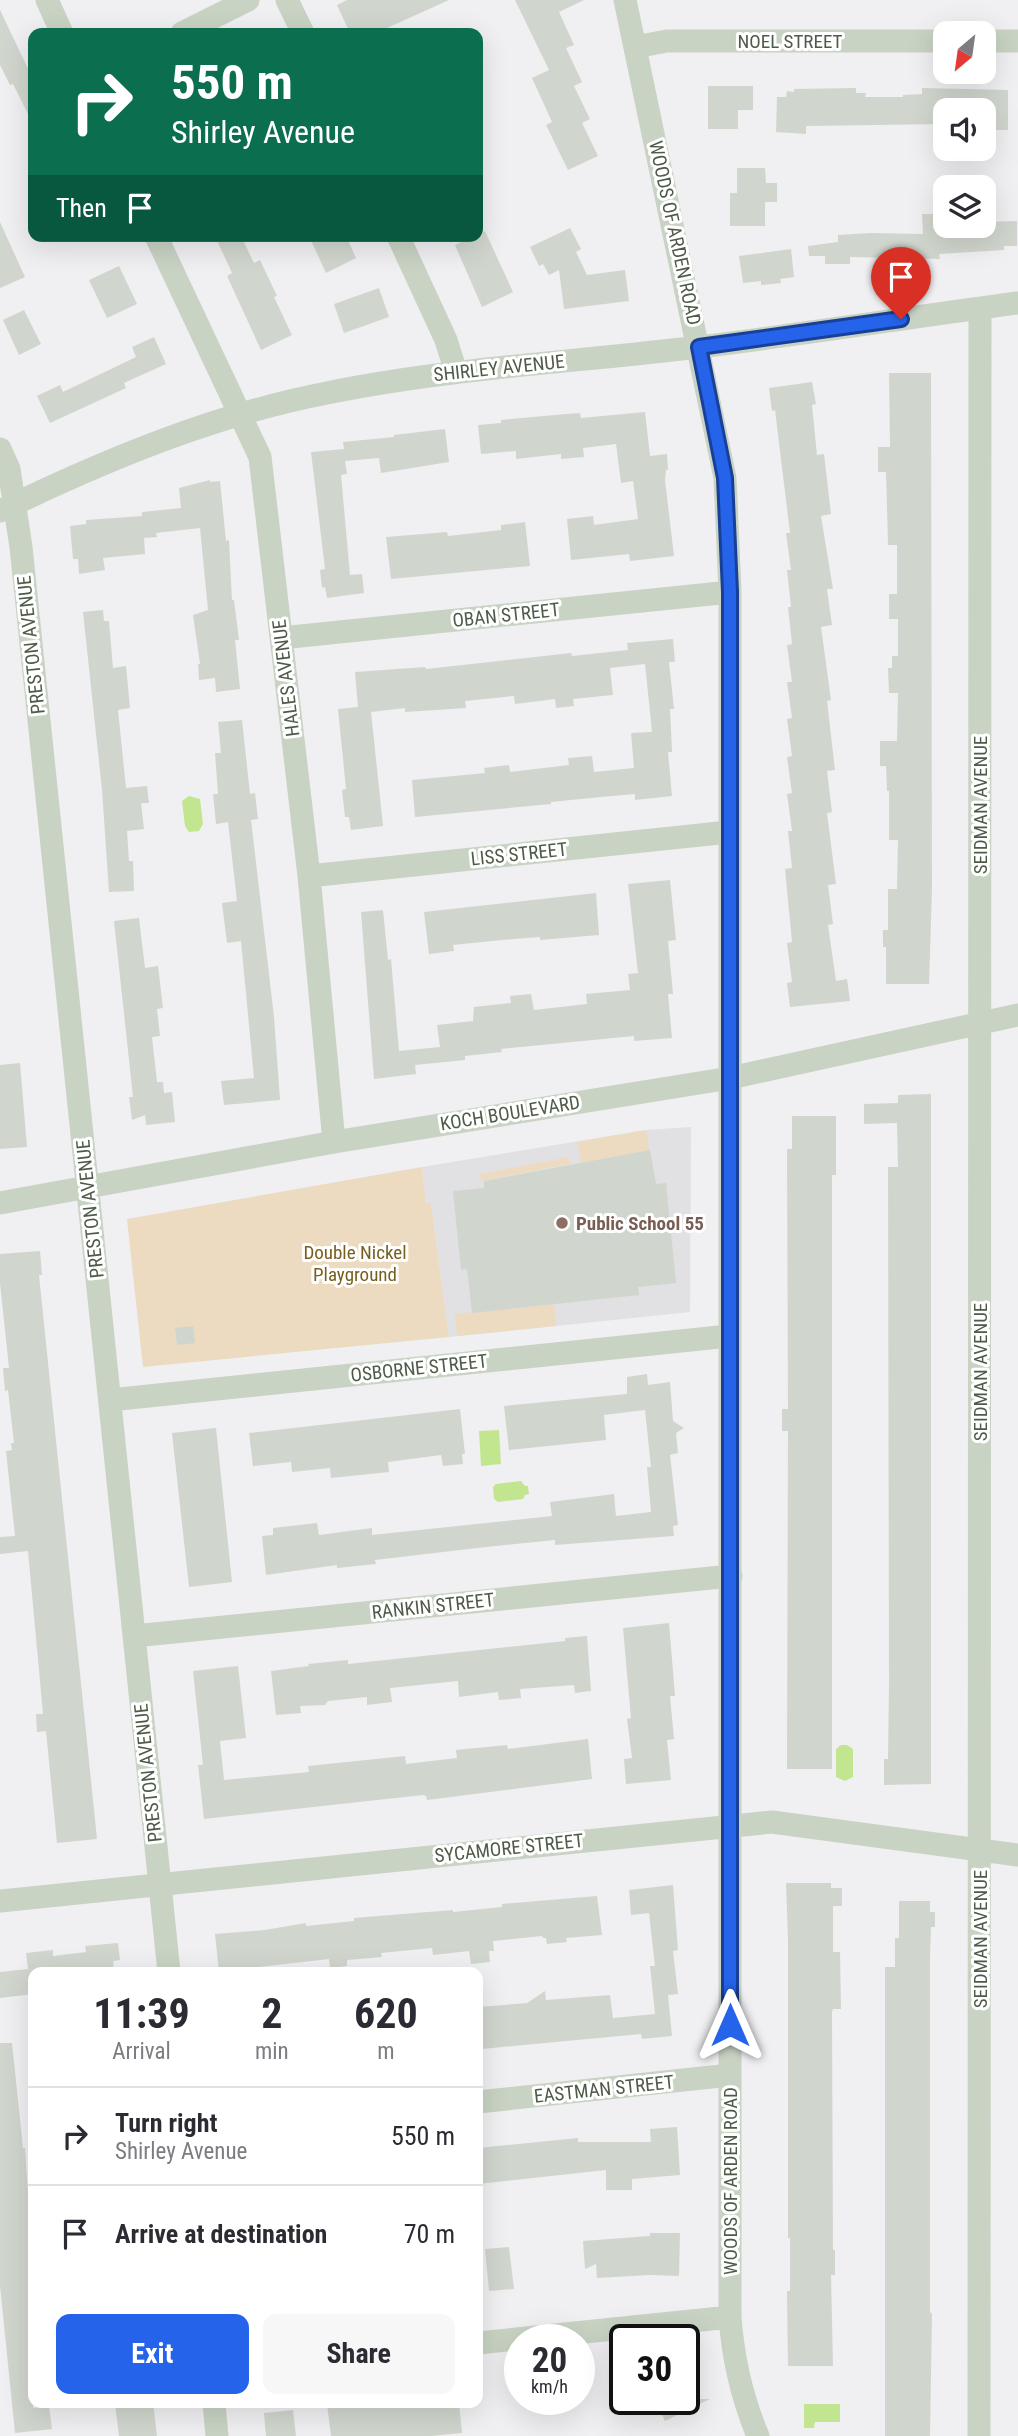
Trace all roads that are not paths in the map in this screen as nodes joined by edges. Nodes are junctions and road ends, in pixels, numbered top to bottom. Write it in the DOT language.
graph roads {
  1 [pos="47,0"];
  2 [pos="248,0"];
  3 [pos="287,0"];
  4 [pos="625,0"];
  5 [pos="60,28"];
  6 [pos="191,28"];
  7 [pos="301,28"];
  8 [pos="933,41"];
  9 [pos="996,41"];
  10 [pos="1018,41"];
  11 [pos="635,47"];
  12 [pos="159,242"];
  13 [pos="401,242"];
  14 [pos="1018,303"];
  15 [pos="980,308"];
  16 [pos="699,347"];
  17 [pos="456,372"];
  18 [pos="240,415"];
  19 [pos="0,449"];
  20 [pos="8,508"];
  21 [pos="730,592"];
  22 [pos="281,638"];
  23 [pos="729,832"];
  24 [pos="309,876"];
  25 [pos="1018,1015"];
  26 [pos="979,1023"];
  27 [pos="730,1078"];
  28 [pos="334,1142"];
  29 [pos="88,1187"];
  30 [pos="0,1203"];
  31 [pos="729,1336"];
  32 [pos="110,1400"];
  33 [pos="731,1576"];
  34 [pos="134,1636"];
  35 [pos="730,1825"];
  36 [pos="980,1851"];
  37 [pos="1018,1855"];
  38 [pos="160,1884"];
  39 [pos="0,1901"];
  40 [pos="168,1967"];
  41 [pos="730,2075"];
  42 [pos="483,2101"];
  43 [pos="730,2317"];
  44 [pos="483,2342"];
  45 [pos="214,2408"];
  46 [pos="217,2436"];
  47 [pos="758,2436"];
  48 [pos="979,2436"];
  1 -- 5 [label="street"];
  2 -- 6 [label="street"];
  3 -- 7 [label="street"];
  4 -- 11 [label="street, WOODS OF ARDEN ROAD"];
  8 -- 11 [label="street, NOEL STREET"];
  9 -- 10 [label="street"];
  11 -- 16 [label="street, WOODS OF ARDEN ROAD"];
  12 -- 18 [label="street, HALES AVENUE"];
  13 -- 17 [label="street"];
  14 -- 15 [label="street, SHIRLEY AVENUE"];
  15 -- 16 [label="street, SHIRLEY AVENUE"];
  15 -- 26 [label="street, SEIDMAN AVENUE"];
  16 -- 17 [label="street, SHIRLEY AVENUE"];
  16 -- 21 [label="street, WOODS OF ARDEN ROAD"];
  17 -- 18 [label="street, SHIRLEY AVENUE"];
  18 -- 20 [label="street, SHIRLEY AVENUE"];
  18 -- 22 [label="street, HALES AVENUE"];
  19 -- 20 [label="street, PRESTON AVENUE"];
  20 -- 29 [label="street, PRESTON AVENUE"];
  21 -- 22 [label="street, OBAN STREET"];
  21 -- 23 [label="street, WOODS OF ARDEN ROAD"];
  22 -- 24 [label="street, HALES AVENUE"];
  23 -- 24 [label="street, LISS STREET"];
  23 -- 27 [label="street, WOODS OF ARDEN ROAD"];
  24 -- 28 [label="street, HALES AVENUE"];
  25 -- 26 [label="street, KOCH BOULEVARD"];
  26 -- 27 [label="street, KOCH BOULEVARD"];
  26 -- 36 [label="street, SEIDMAN AVENUE"];
  27 -- 28 [label="street, KOCH BOULEVARD"];
  27 -- 31 [label="street, WOODS OF ARDEN ROAD"];
  28 -- 29 [label="street, KOCH BOULEVARD"];
  29 -- 30 [label="street, KOCH BOULEVARD"];
  29 -- 32 [label="street, PRESTON AVENUE"];
  31 -- 32 [label="street, OSBORNE STREET"];
  31 -- 33 [label="street, WOODS OF ARDEN ROAD"];
  32 -- 34 [label="street, PRESTON AVENUE"];
  33 -- 34 [label="street, RANKIN STREET"];
  33 -- 35 [label="street, WOODS OF ARDEN ROAD"];
  34 -- 38 [label="street, PRESTON AVENUE"];
  35 -- 36 [label="street, SYCAMORE STREET"];
  35 -- 38 [label="street, SYCAMORE STREET"];
  35 -- 41 [label="street, WOODS OF ARDEN ROAD"];
  36 -- 37 [label="street, SYCAMORE STREET"];
  36 -- 48 [label="street, SEIDMAN AVENUE"];
  38 -- 39 [label="street, SYCAMORE STREET"];
  38 -- 40 [label="street, PRESTON AVENUE"];
  41 -- 42 [label="street, EASTMAN STREET"];
  41 -- 43 [label="street, WOODS OF ARDEN ROAD"];
  43 -- 44 [label="street"];
  43 -- 47 [label="street, WOODS OF ARDEN ROAD"];
  45 -- 46 [label="street"];
}
